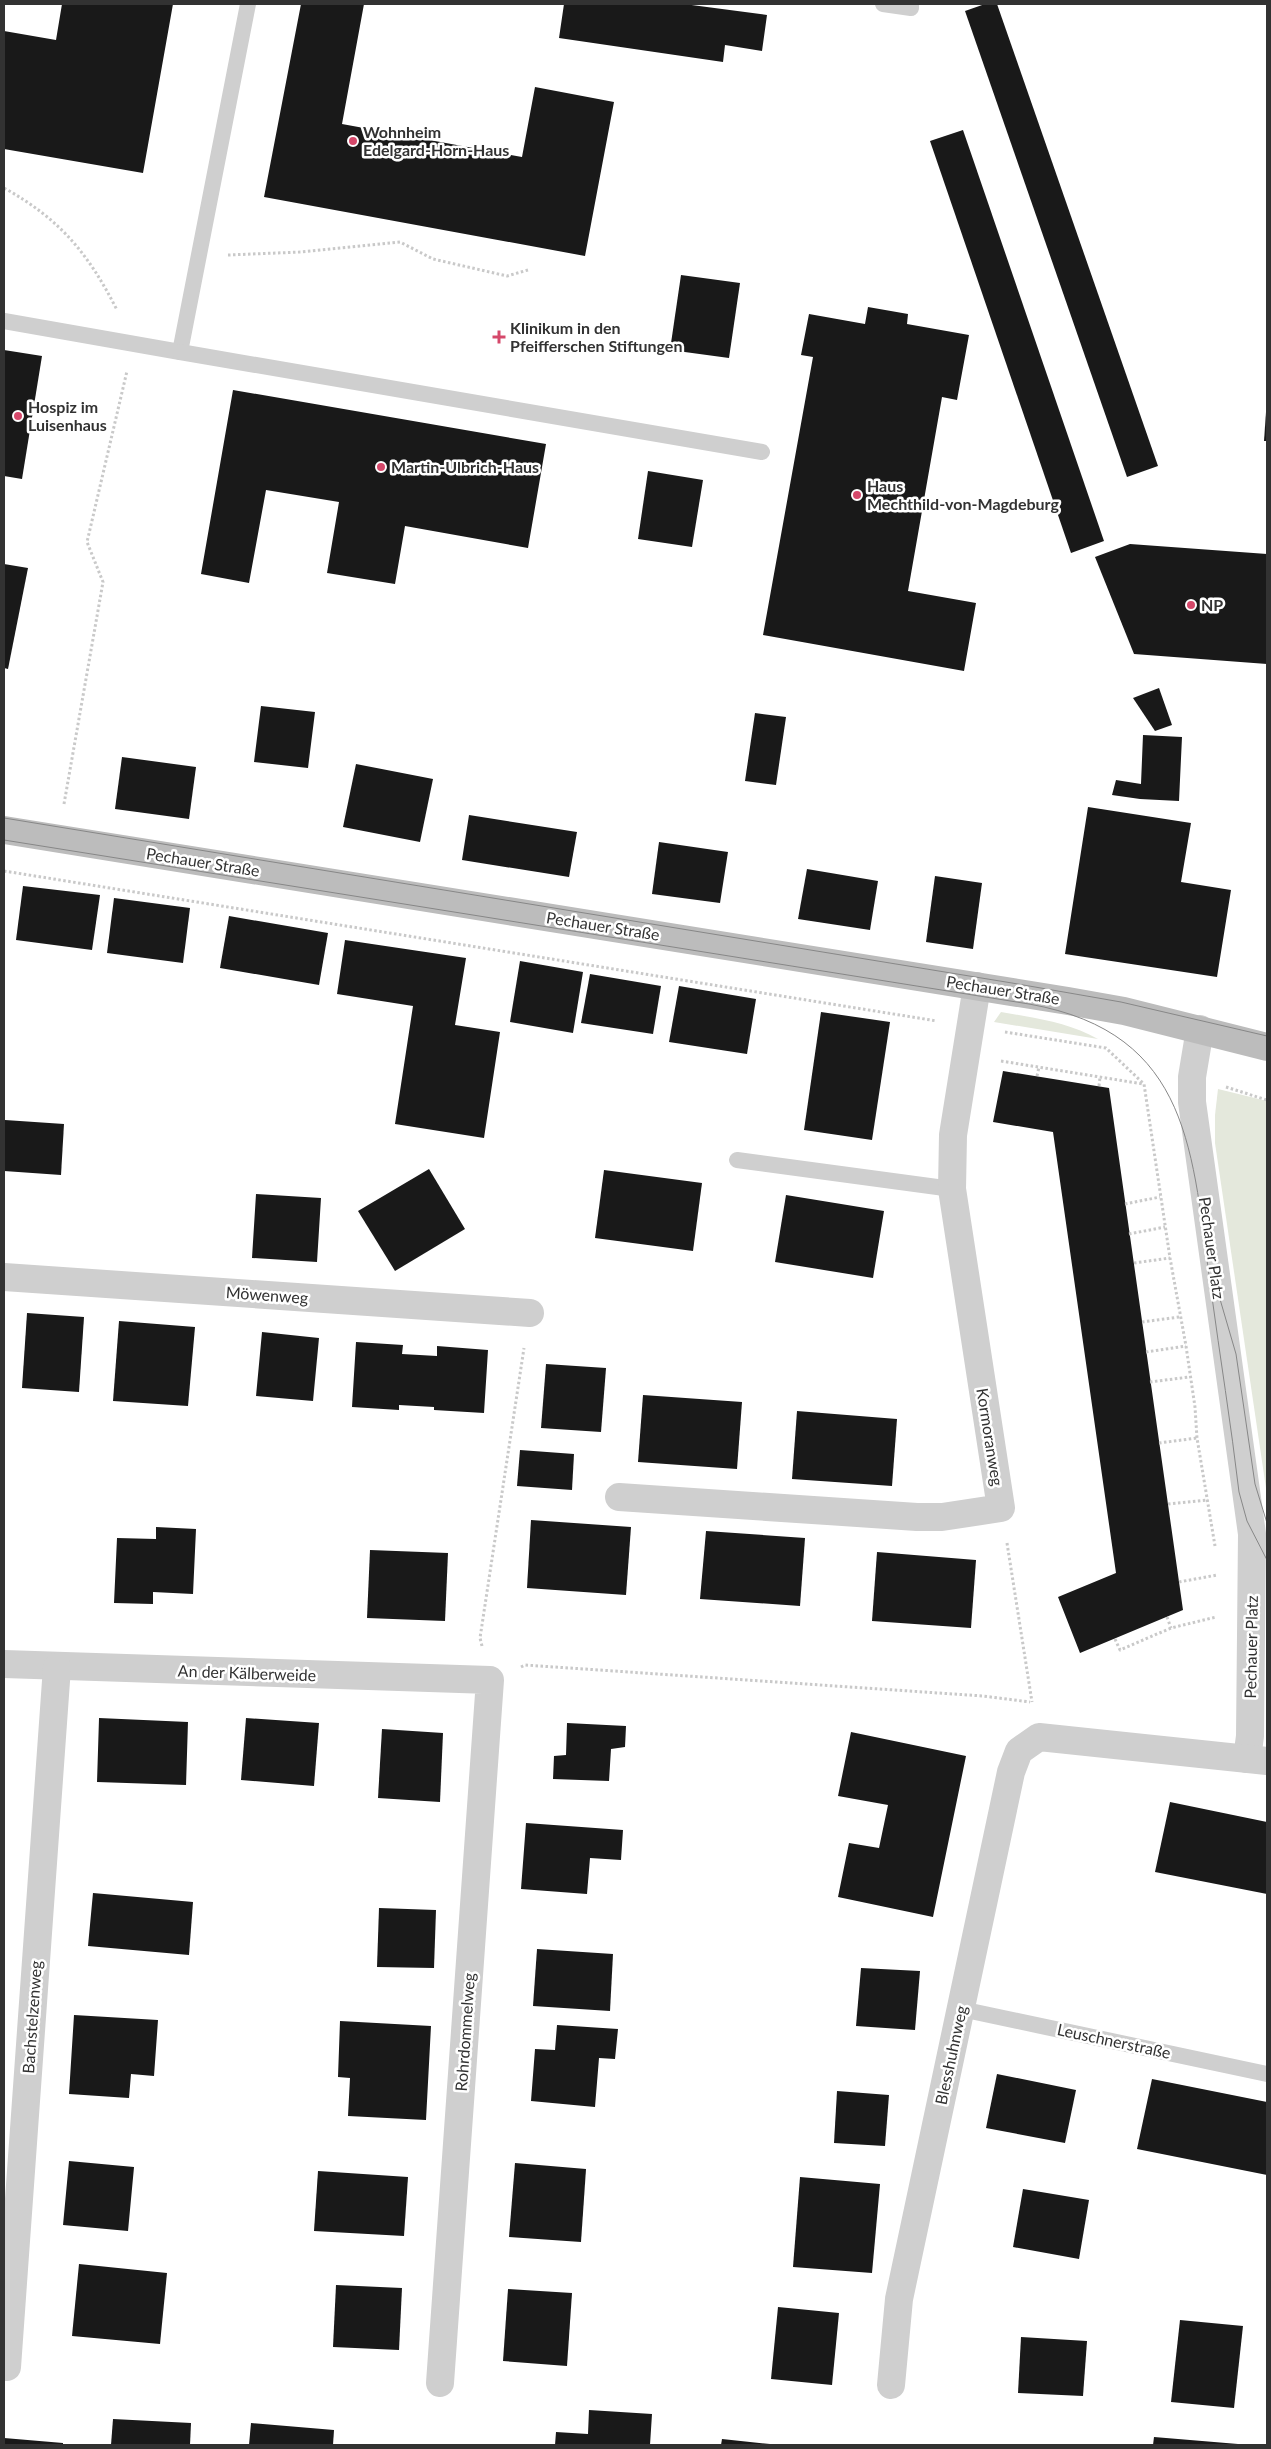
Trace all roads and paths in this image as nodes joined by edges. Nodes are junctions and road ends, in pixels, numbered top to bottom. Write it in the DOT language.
graph roads {
  1 [pos="248,4"];
  2 [pos="882,4"];
  3 [pos="911,4"];
  4 [pos="4,188"];
  5 [pos="199,256"];
  6 [pos="528,270"];
  7 [pos="4,321"];
  8 [pos="133,343"];
  9 [pos="180,352"];
  10 [pos="762,452"];
  11 [pos="64,805"];
  12 [pos="4,830"];
  13 [pos="4,871"];
  14 [pos="977,986"];
  15 [pos="970,1027"];
  16 [pos="1200,1029"];
  17 [pos="1267,1047"];
  18 [pos="1000,1061"];
  19 [pos="1039,1067"];
  20 [pos="1037,1076"];
  21 [pos="1100,1077"];
  22 [pos="1144,1084"];
  23 [pos="1218,1084"];
  24 [pos="1099,1086"];
  25 [pos="1267,1100"];
  26 [pos="737,1160"];
  27 [pos="952,1189"];
  28 [pos="1160,1197"];
  29 [pos="1125,1204"];
  30 [pos="1165,1227"];
  31 [pos="1129,1234"];
  32 [pos="1170,1258"];
  33 [pos="1134,1263"];
  34 [pos="4,1277"];
  35 [pos="530,1313"];
  36 [pos="1179,1317"];
  37 [pos="1142,1322"];
  38 [pos="1186,1346"];
  39 [pos="1146,1352"];
  40 [pos="1190,1377"];
  41 [pos="1150,1382"];
  42 [pos="1197,1438"];
  43 [pos="1159,1443"];
  44 [pos="619,1497"];
  45 [pos="1208,1500"];
  46 [pos="1168,1504"];
  47 [pos="1001,1508"];
  48 [pos="1252,1534"];
  49 [pos="1215,1548"];
  50 [pos="1267,1560"];
  51 [pos="1218,1566"];
  52 [pos="1219,1575"];
  53 [pos="1178,1582"];
  54 [pos="1220,1583"];
  55 [pos="1224,1615"];
  56 [pos="1167,1617"];
  57 [pos="1171,1628"];
  58 [pos="1115,1639"];
  59 [pos="4,1664"];
  60 [pos="57,1667"];
  61 [pos="490,1680"];
  62 [pos="1032,1702"];
  63 [pos="1039,1702"];
  64 [pos="1039,1737"];
  65 [pos="1257,1760"];
  66 [pos="961,2009"];
  67 [pos="1267,2074"];
  68 [pos="7,2367"];
  69 [pos="440,2383"];
  70 [pos="892,2385"];
  1 -- 5 [label="lane"];
  2 -- 3 [label="lane"];
  4 -- 8 [label="path"];
  5 -- 6 [label="path"];
  5 -- 9 [label="lane"];
  7 -- 8 [label="lane"];
  8 -- 9 [label="lane"];
  8 -- 11 [label="path"];
  9 -- 10 [label="lane"];
  12 -- 14 [label="main road, Pechauer Straße"];
  13 -- 15 [label="path"];
  14 -- 15 [label="street, Kormoranweg"];
  14 -- 16 [label="main road, Pechauer Straße"];
  15 -- 22 [label="path"];
  15 -- 27 [label="street, Kormoranweg"];
  16 -- 17 [label="main road"];
  16 -- 48 [label="street, Pechauer Platz"];
  18 -- 19 [label="path"];
  19 -- 20 [label="path"];
  19 -- 21 [label="path"];
  21 -- 22 [label="path"];
  21 -- 24 [label="path"];
  22 -- 28 [label="path"];
  23 -- 25 [label="path"];
  26 -- 27 [label="lane"];
  27 -- 47 [label="street, Kormoranweg"];
  28 -- 29 [label="path"];
  28 -- 30 [label="path"];
  30 -- 31 [label="path"];
  30 -- 32 [label="path"];
  32 -- 33 [label="path"];
  32 -- 36 [label="path"];
  34 -- 35 [label="street, Möwenweg"];
  35 -- 61 [label="path"];
  36 -- 37 [label="path"];
  36 -- 38 [label="path"];
  38 -- 39 [label="path"];
  38 -- 40 [label="path"];
  40 -- 41 [label="path"];
  40 -- 42 [label="path"];
  42 -- 43 [label="path"];
  42 -- 45 [label="path"];
  44 -- 47 [label="street, Kormoranweg"];
  45 -- 46 [label="path"];
  45 -- 49 [label="path"];
  47 -- 62 [label="path"];
  48 -- 50 [label="lane, Pechauer Platz"];
  48 -- 65 [label="street, Pechauer Platz"];
  51 -- 52 [label="path"];
  52 -- 53 [label="path"];
  52 -- 54 [label="path"];
  55 -- 57 [label="path"];
  56 -- 57 [label="path"];
  57 -- 58 [label="path"];
  59 -- 60 [label="street, An der Kälberweide"];
  60 -- 61 [label="street, An der Kälberweide"];
  60 -- 68 [label="street, Bachstelzenweg"];
  61 -- 62 [label="path"];
  61 -- 69 [label="street, Rohrdommelweg"];
  62 -- 63 [label="path"];
  62 -- 64 [label="path"];
  64 -- 65 [label="street"];
  64 -- 66 [label="street, Blesshuhnweg"];
  66 -- 67 [label="lane, Leuschnerstraße"];
  66 -- 70 [label="street, Blesshuhnweg"];
}
